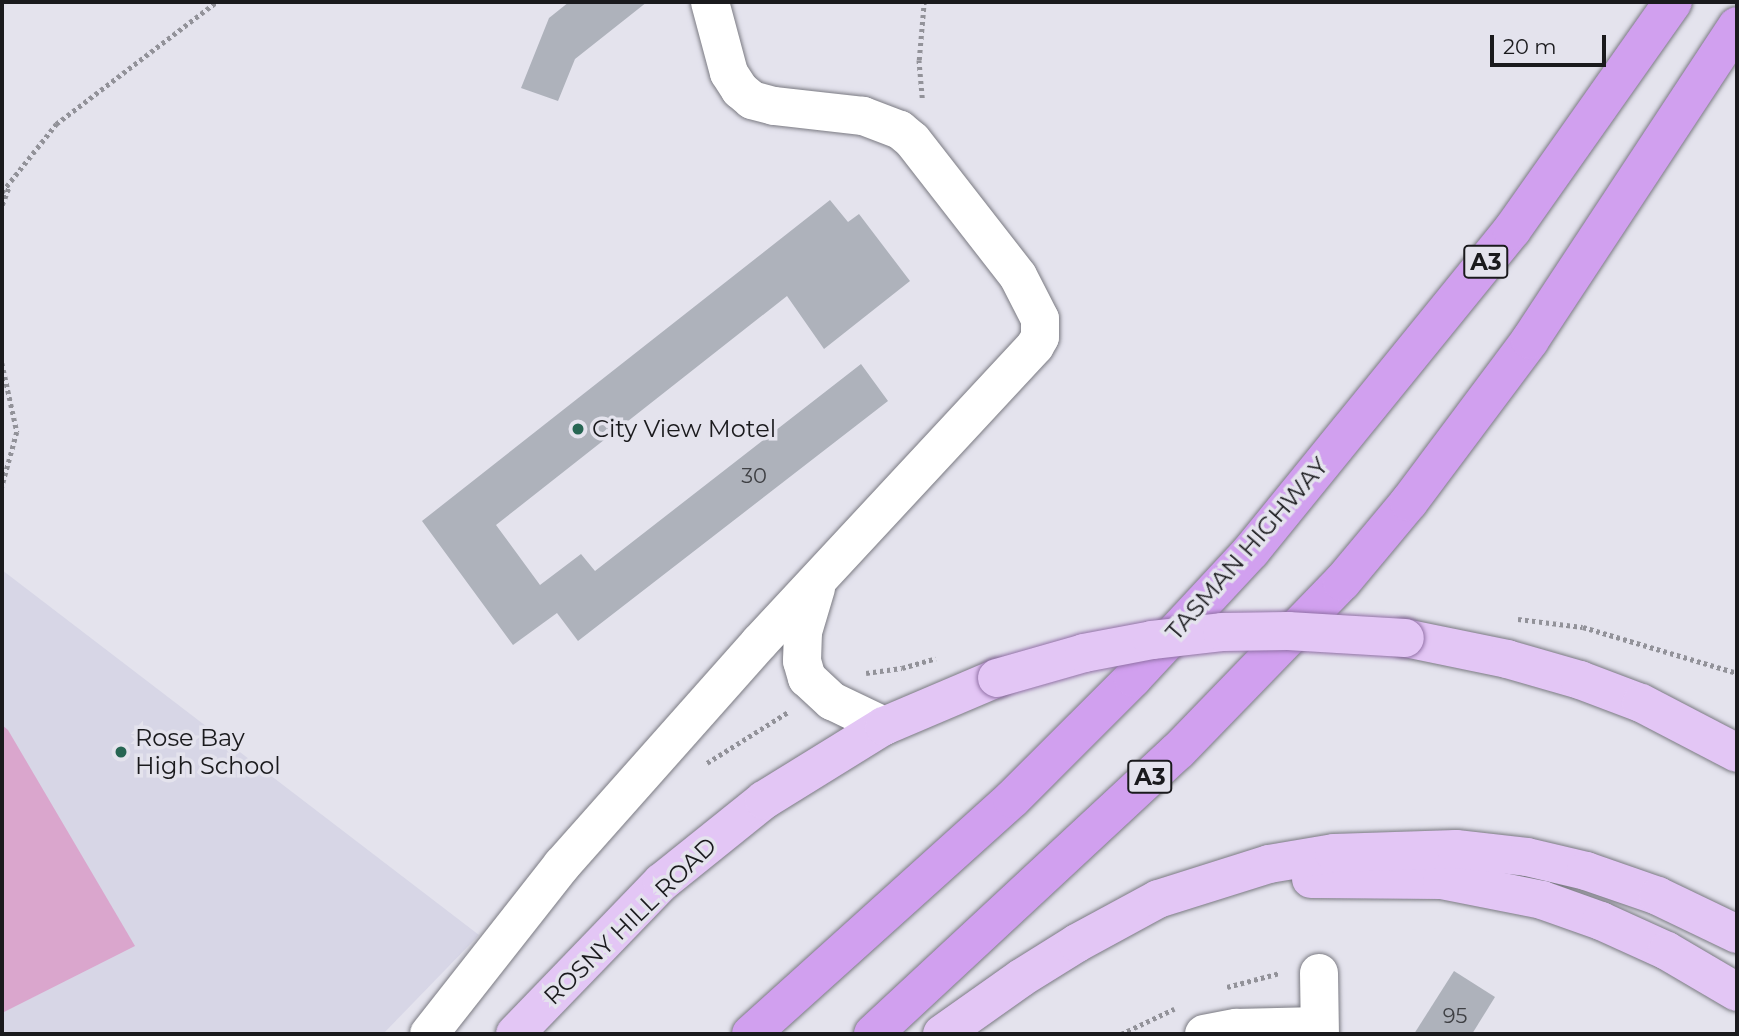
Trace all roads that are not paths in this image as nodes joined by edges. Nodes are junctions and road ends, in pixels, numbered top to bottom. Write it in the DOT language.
graph roads {
  1 [pos="710,2"];
  2 [pos="1673,2"];
  3 [pos="1737,26"];
  4 [pos="819,580"];
  5 [pos="884,726"];
  6 [pos="1737,754"];
  7 [pos="1737,934"];
  8 [pos="1077,943"];
  9 [pos="1319,973"];
  10 [pos="1737,992"];
  11 [pos="1320,1030"];
  12 [pos="429,1034"];
  13 [pos="516,1034"];
  14 [pos="751,1034"];
  15 [pos="873,1034"];
  16 [pos="942,1034"];
  17 [pos="1204,1034"];
  1 -- 4 [label="street"];
  2 -- 14 [label="highway, TASMAN HIGHWAY / A3"];
  3 -- 15 [label="highway, A3"];
  4 -- 5 [label="street"];
  4 -- 12 [label="street"];
  5 -- 6 [label="main road, ROSNY HILL ROAD, bridge"];
  5 -- 13 [label="main road, ROSNY HILL ROAD"];
  7 -- 8 [label="main road"];
  8 -- 10 [label="main road"];
  8 -- 16 [label="main road"];
  9 -- 11 [label="street"];
  11 -- 17 [label="street"];
}
